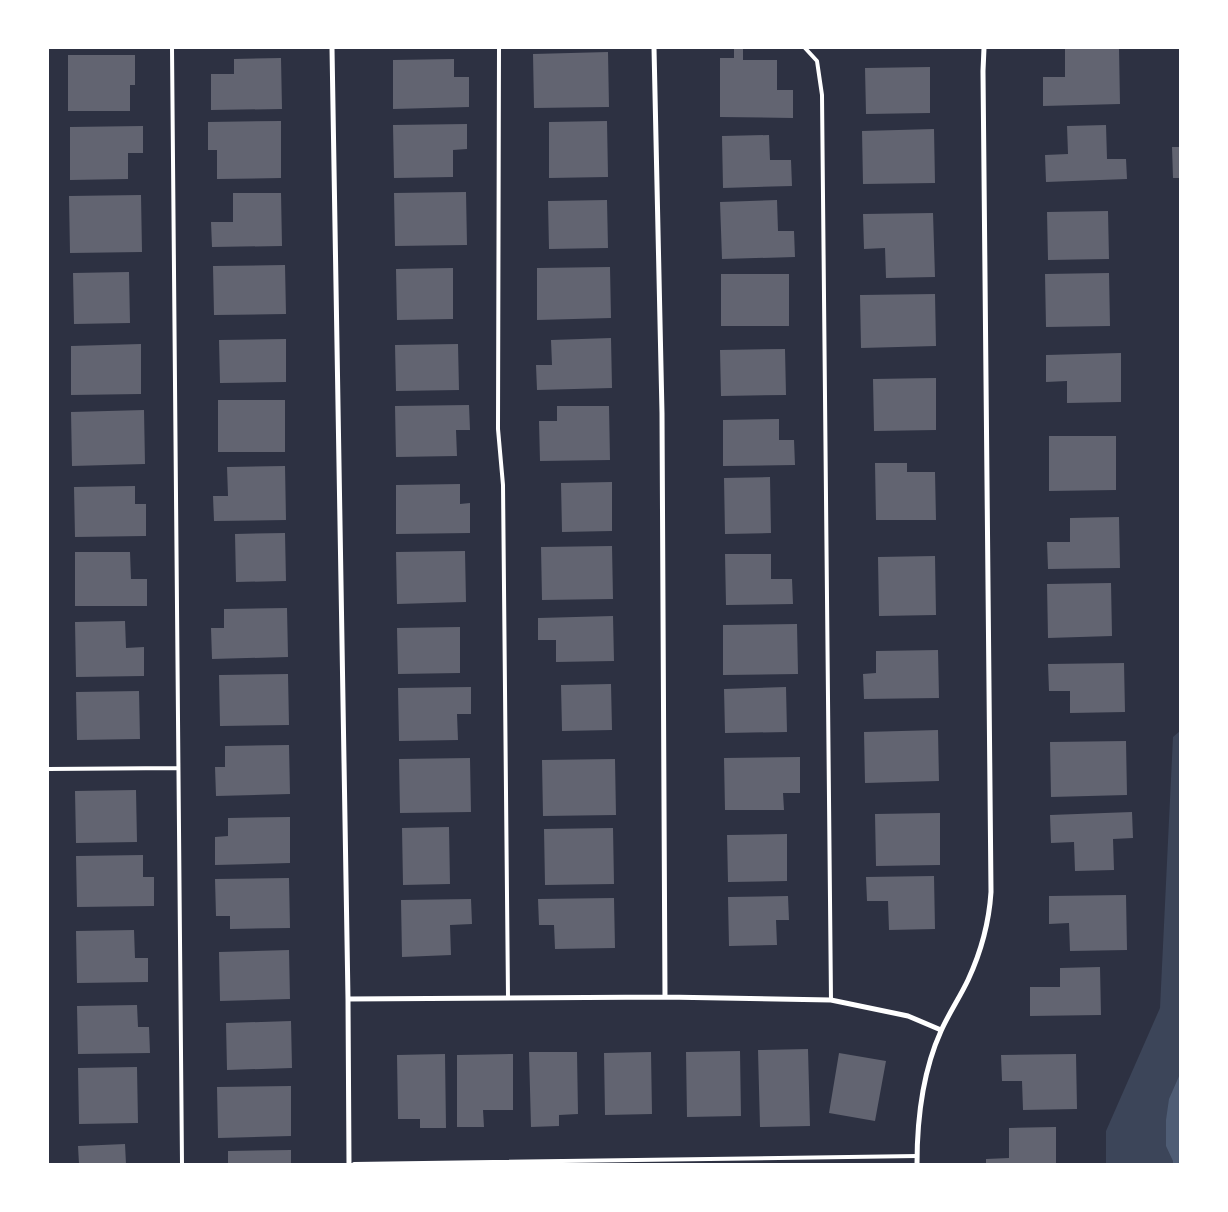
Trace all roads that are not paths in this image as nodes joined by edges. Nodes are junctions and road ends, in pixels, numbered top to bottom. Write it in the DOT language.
graph roads {
  1 [pos="172,48"];
  2 [pos="332,48"];
  3 [pos="499,48"];
  4 [pos="654,48"];
  5 [pos="804,48"];
  6 [pos="984,48"];
  7 [pos="178,768"];
  8 [pos="48,769"];
  9 [pos="508,997"];
  10 [pos="665,997"];
  11 [pos="348,999"];
  12 [pos="830,1000"];
  13 [pos="941,1030"];
  14 [pos="917,1156"];
  15 [pos="182,1164"];
  16 [pos="349,1164"];
  17 [pos="354,1164"];
  18 [pos="917,1164"];
  1 -- 7 [label="lane"];
  2 -- 11 [label="street"];
  3 -- 9 [label="lane"];
  4 -- 10 [label="street"];
  5 -- 12 [label="lane"];
  6 -- 13 [label="street"];
  7 -- 8 [label="lane"];
  7 -- 15 [label="lane"];
  9 -- 10 [label="street"];
  9 -- 11 [label="street"];
  10 -- 12 [label="street"];
  11 -- 16 [label="street"];
  12 -- 13 [label="street"];
  13 -- 14 [label="street"];
  14 -- 17 [label="lane"];
  14 -- 18 [label="street"];
}
